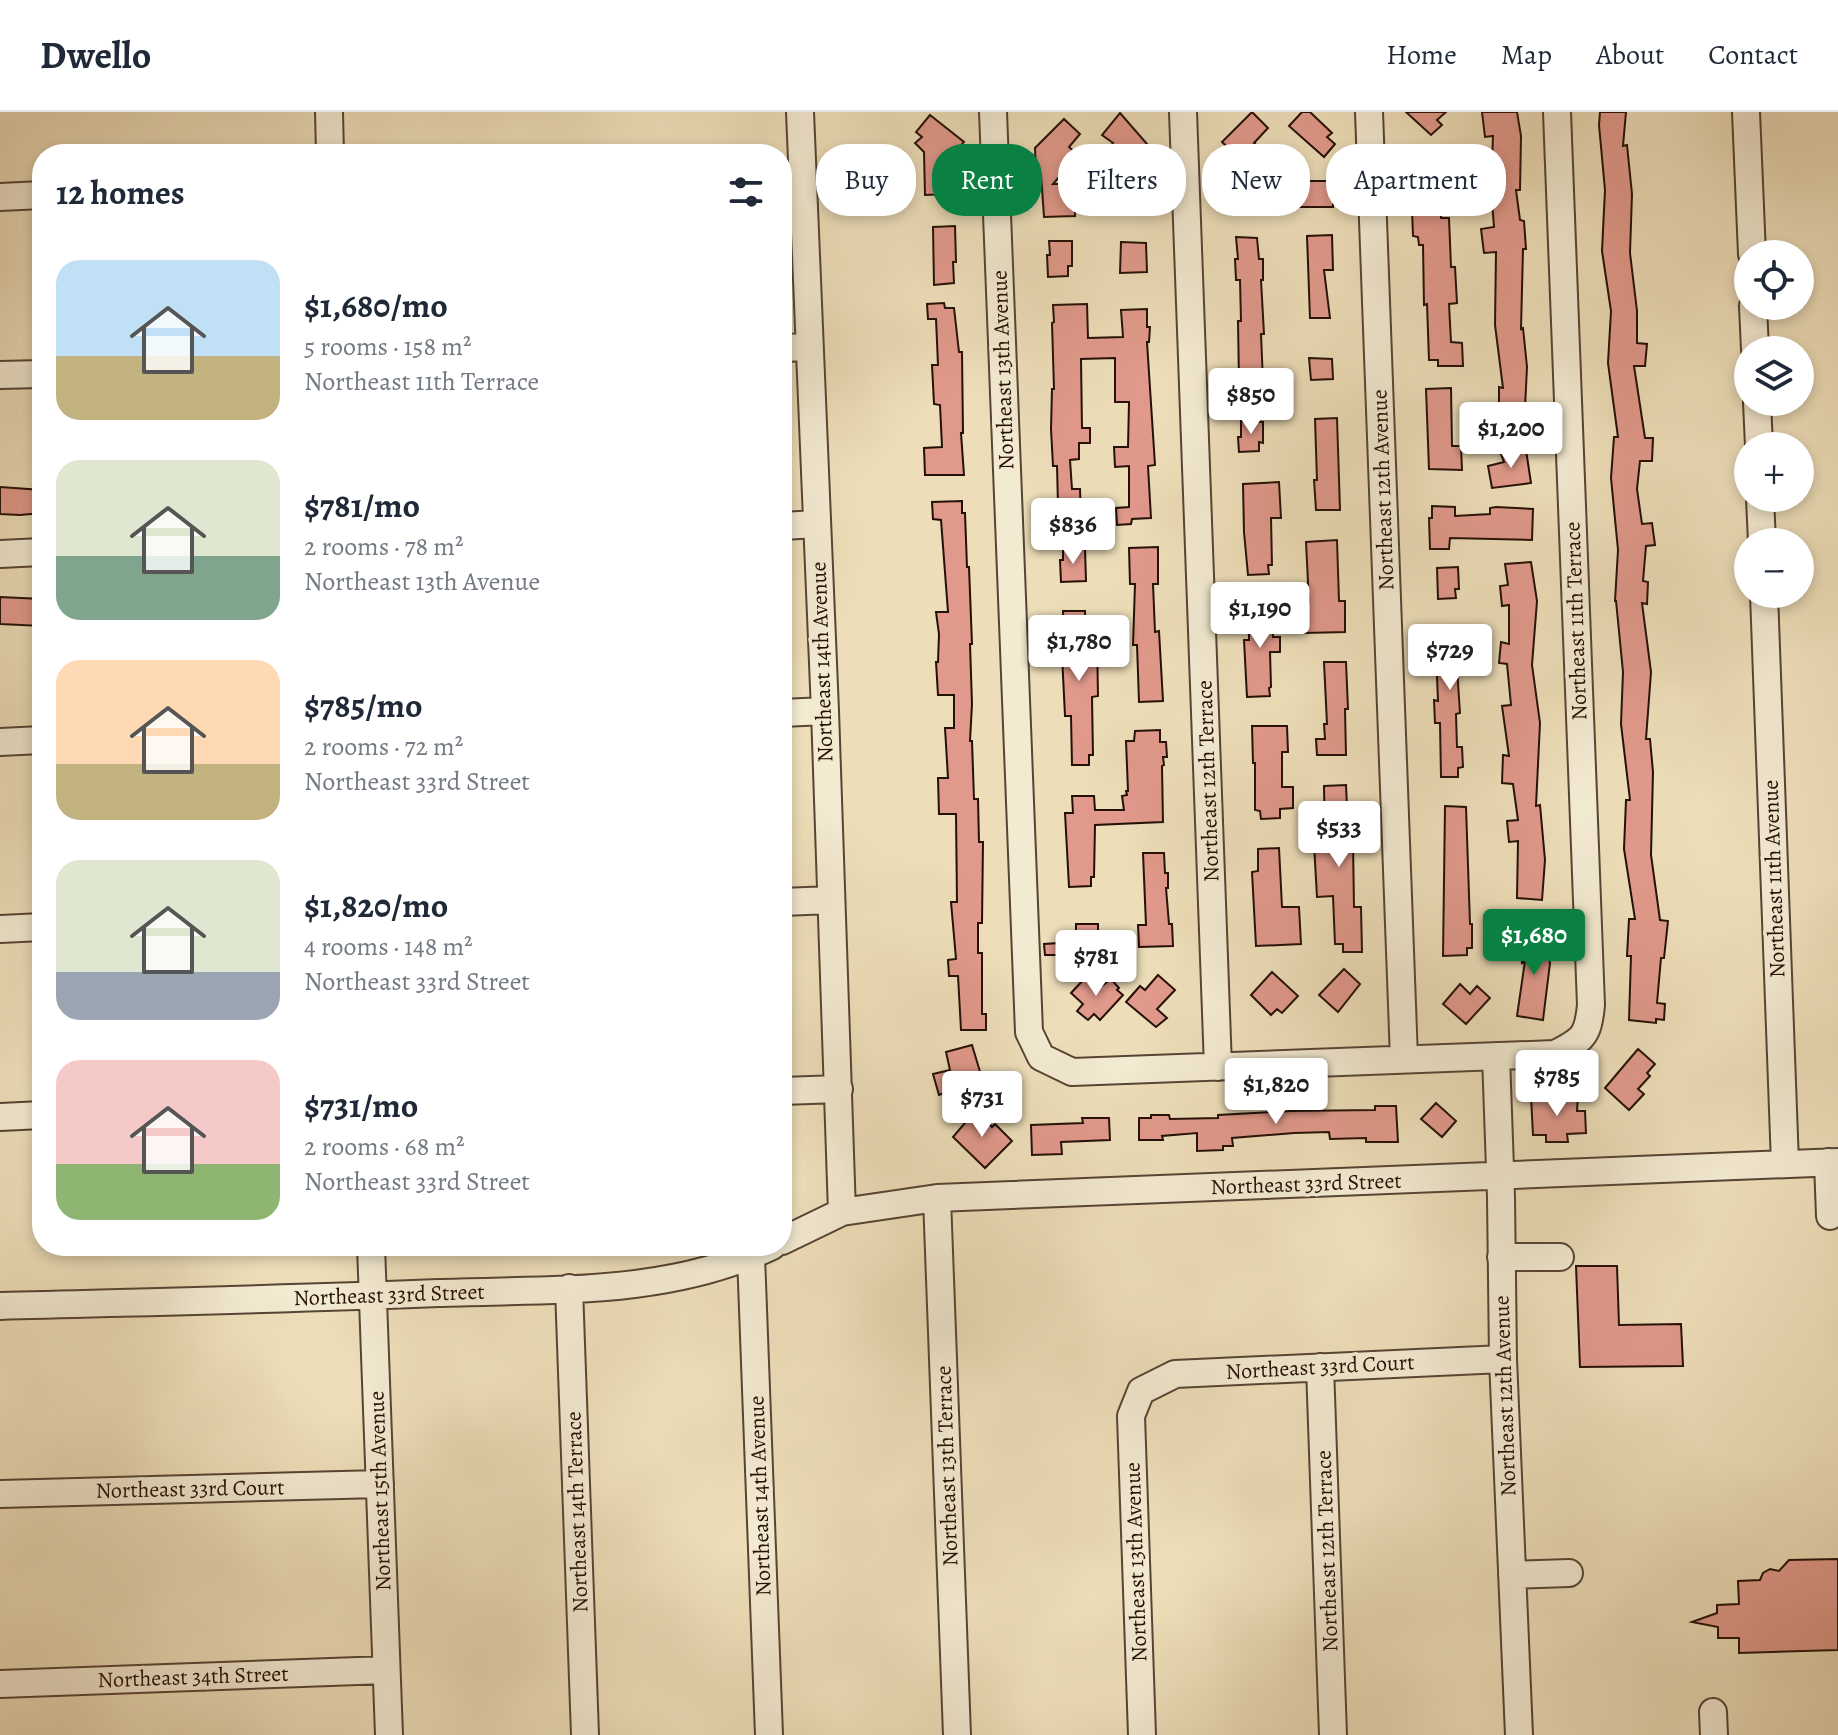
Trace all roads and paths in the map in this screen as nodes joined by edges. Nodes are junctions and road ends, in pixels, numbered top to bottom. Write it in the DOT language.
graph roads {
  1 [pos="329,112"];
  2 [pos="800,112"];
  3 [pos="993,112"];
  4 [pos="1183,112"];
  5 [pos="1369,112"];
  6 [pos="1557,112"];
  7 [pos="1746,112"];
  8 [pos="330,144"];
  9 [pos="792,166"];
  10 [pos="32,195"];
  11 [pos="0,197"];
  12 [pos="1751,240"];
  13 [pos="809,347"];
  14 [pos="792,348"];
  15 [pos="32,374"];
  16 [pos="0,375"];
  17 [pos="817,524"];
  18 [pos="792,525"];
  19 [pos="32,552"];
  20 [pos="0,554"];
  21 [pos="1765,608"];
  22 [pos="825,711"];
  23 [pos="792,713"];
  24 [pos="32,740"];
  25 [pos="0,742"];
  26 [pos="831,900"];
  27 [pos="792,902"];
  28 [pos="32,927"];
  29 [pos="0,929"];
  30 [pos="1496,1056"];
  31 [pos="1041,1057"];
  32 [pos="1404,1059"];
  33 [pos="1218,1067"];
  34 [pos="839,1089"];
  35 [pos="792,1091"];
  36 [pos="32,1115"];
  37 [pos="0,1117"];
  38 [pos="1833,1162"];
  39 [pos="1785,1164"];
  40 [pos="1500,1176"];
  41 [pos="937,1198"];
  42 [pos="842,1212"];
  43 [pos="1830,1216"];
  44 [pos="792,1236"];
  45 [pos="371,1256"];
  46 [pos="747,1256"];
  47 [pos="762,1256"];
  48 [pos="1501,1257"];
  49 [pos="1560,1257"];
  50 [pos="569,1288"];
  51 [pos="373,1296"];
  52 [pos="0,1306"];
  53 [pos="1503,1359"];
  54 [pos="1320,1367"];
  55 [pos="1141,1391"];
  56 [pos="380,1484"];
  57 [pos="0,1494"];
  58 [pos="1569,1573"];
  59 [pos="1512,1575"];
  60 [pos="386,1670"];
  61 [pos="0,1684"];
  62 [pos="389,1735"];
  63 [pos="585,1735"];
  64 [pos="769,1735"];
  65 [pos="957,1735"];
  66 [pos="1142,1735"];
  67 [pos="1333,1735"];
  68 [pos="1519,1735"];
  1 -- 8 [label="street"];
  2 -- 9 [label="street, Northeast 14th Avenue"];
  3 -- 31 [label="street, Northeast 13th Avenue"];
  4 -- 33 [label="street, Northeast 12th Terrace"];
  5 -- 32 [label="street, Northeast 12th Avenue"];
  6 -- 30 [label="street, Northeast 11th Terrace"];
  7 -- 12 [label="street"];
  9 -- 13 [label="street, Northeast 14th Avenue"];
  10 -- 11 [label="street"];
  13 -- 14 [label="street"];
  13 -- 17 [label="street, Northeast 14th Avenue"];
  15 -- 16 [label="street"];
  17 -- 18 [label="street"];
  17 -- 22 [label="street, Northeast 14th Avenue"];
  19 -- 20 [label="street"];
  21 -- 39 [label="street, Northeast 11th Avenue"];
  22 -- 23 [label="street"];
  22 -- 26 [label="street, Northeast 14th Avenue"];
  24 -- 25 [label="street"];
  26 -- 27 [label="street"];
  26 -- 34 [label="street, Northeast 14th Avenue"];
  28 -- 29 [label="street"];
  30 -- 32 [label="street, Northeast 11th Terrace"];
  30 -- 40 [label="street, Northeast 12th Avenue"];
  31 -- 33 [label="street, Northeast 11th Terrace"];
  32 -- 33 [label="street, Northeast 11th Terrace"];
  34 -- 35 [label="street"];
  34 -- 42 [label="street, Northeast 14th Avenue"];
  36 -- 37 [label="street"];
  38 -- 39 [label="street, Northeast 33rd Street"];
  38 -- 43 [label="street"];
  39 -- 40 [label="street, Northeast 33rd Street"];
  40 -- 41 [label="street, Northeast 33rd Street"];
  40 -- 48 [label="street, Northeast 12th Avenue"];
  41 -- 42 [label="street, Northeast 33rd Street"];
  41 -- 65 [label="street, Northeast 13th Terrace"];
  42 -- 44 [label="street, Northeast 33rd Street"];
  45 -- 51 [label="street, Northeast 15th Avenue"];
  46 -- 50 [label="street, Northeast 33rd Street"];
  47 -- 64 [label="street, Northeast 14th Avenue"];
  48 -- 49 [label="street"];
  48 -- 53 [label="street, Northeast 12th Avenue"];
  50 -- 51 [label="street, Northeast 33rd Street"];
  50 -- 63 [label="street, Northeast 14th Terrace"];
  51 -- 52 [label="street, Northeast 33rd Street"];
  51 -- 56 [label="street, Northeast 15th Avenue"];
  53 -- 54 [label="street, Northeast 33rd Court"];
  53 -- 59 [label="street, Northeast 12th Avenue"];
  54 -- 55 [label="street, Northeast 33rd Court"];
  54 -- 67 [label="street, Northeast 12th Terrace"];
  55 -- 66 [label="street, Northeast 13th Avenue"];
  56 -- 57 [label="street, Northeast 33rd Court"];
  56 -- 60 [label="street, Northeast 15th Avenue"];
  58 -- 59 [label="street"];
  59 -- 68 [label="street, Northeast 12th Avenue"];
  60 -- 61 [label="street, Northeast 34th Street"];
  60 -- 62 [label="street, Northeast 15th Avenue"];
}
